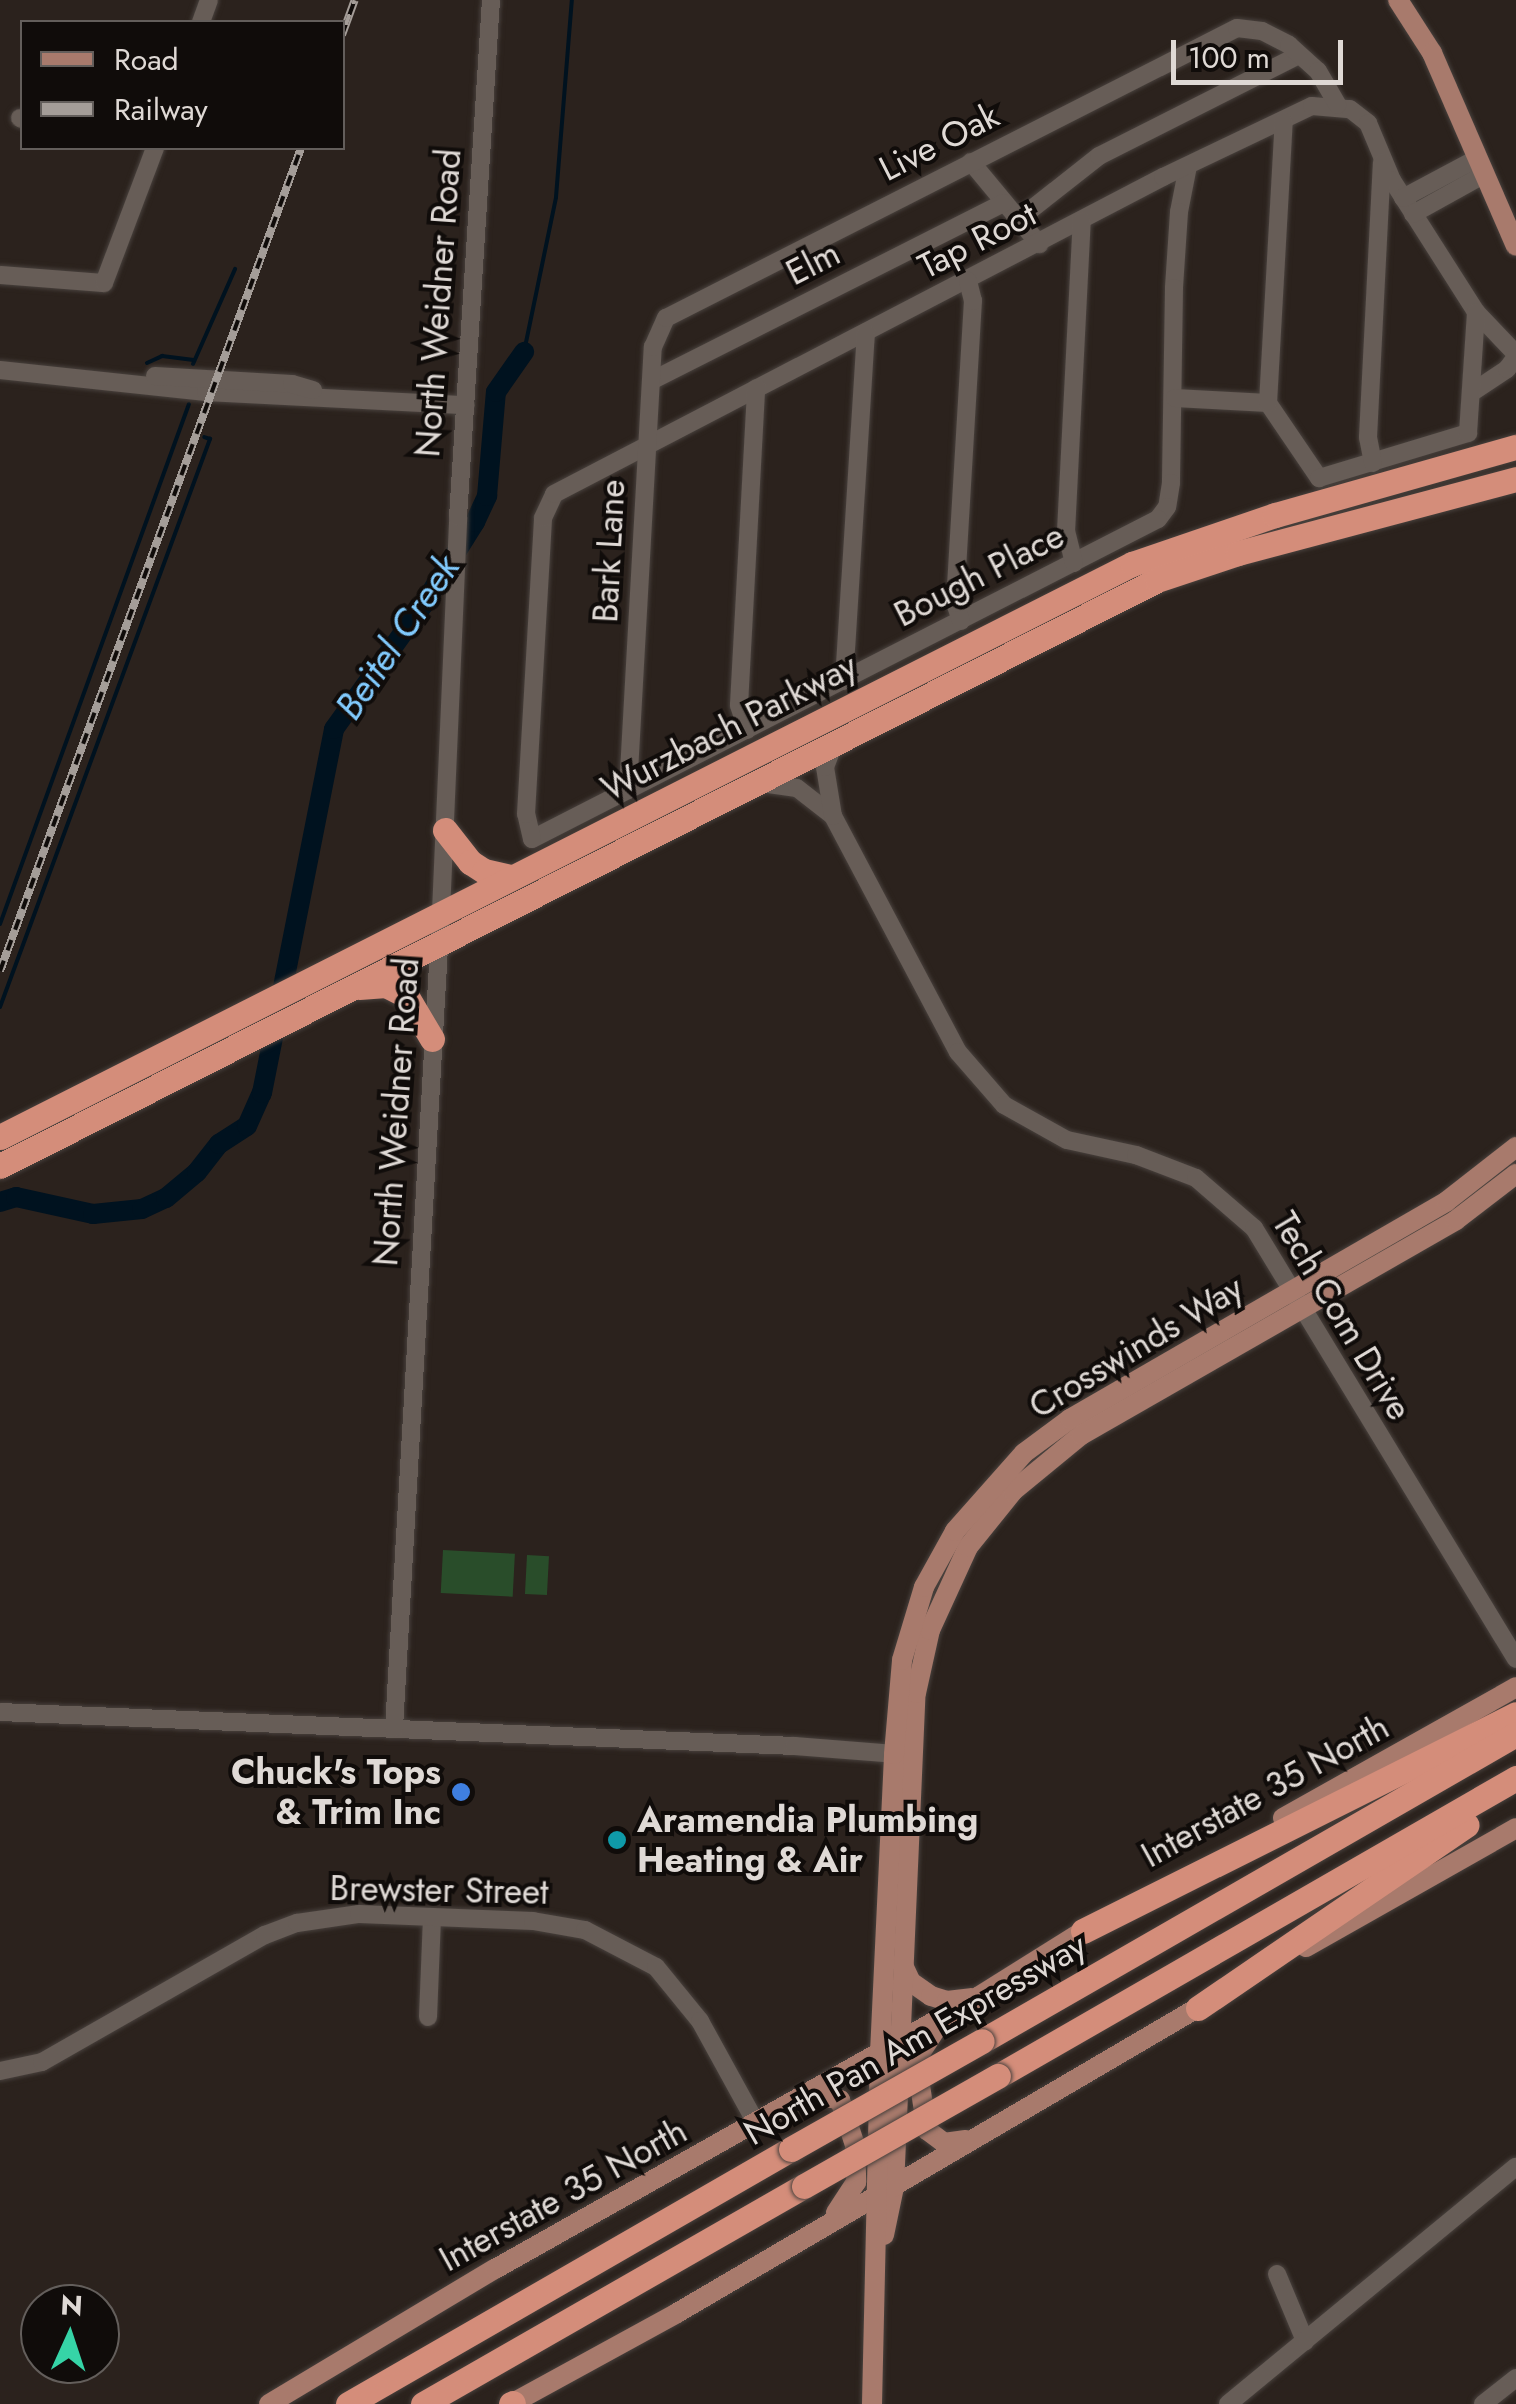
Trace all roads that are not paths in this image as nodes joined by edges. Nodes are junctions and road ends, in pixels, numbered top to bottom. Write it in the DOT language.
graph roads {
  1 [pos="490,0"];
  2 [pos="1398,0"];
  3 [pos="1299,55"];
  4 [pos="1338,105"];
  5 [pos="1284,120"];
  6 [pos="154,150"];
  7 [pos="1382,156"];
  8 [pos="970,162"];
  9 [pos="1188,166"];
  10 [pos="1481,166"];
  11 [pos="1004,203"];
  12 [pos="1408,206"];
  13 [pos="1019,218"];
  14 [pos="1082,220"];
  15 [pos="1039,244"];
  16 [pos="1516,246"];
  17 [pos="0,274"];
  18 [pos="968,282"];
  19 [pos="1476,312"];
  20 [pos="666,318"];
  21 [pos="866,333"];
  22 [pos="1516,356"];
  23 [pos="0,370"];
  24 [pos="651,381"];
  25 [pos="756,388"];
  26 [pos="1471,393"];
  27 [pos="1175,398"];
  28 [pos="1268,403"];
  29 [pos="466,406"];
  30 [pos="647,443"];
  31 [pos="1516,447"];
  32 [pos="1373,463"];
  33 [pos="1516,479"];
  34 [pos="1074,563"];
  35 [pos="961,621"];
  36 [pos="844,681"];
  37 [pos="747,730"];
  38 [pos="834,743"];
  39 [pos="756,782"];
  40 [pos="628,790"];
  41 [pos="832,816"];
  42 [pos="446,830"];
  43 [pos="532,839"];
  44 [pos="511,877"];
  45 [pos="441,912"];
  46 [pos="439,943"];
  47 [pos="354,987"];
  48 [pos="432,1038"];
  49 [pos="0,1137"];
  50 [pos="1516,1147"];
  51 [pos="0,1166"];
  52 [pos="1516,1174"];
  53 [pos="1298,1300"];
  54 [pos="1516,1659"];
  55 [pos="1516,1687"];
  56 [pos="0,1712"];
  57 [pos="1516,1714"];
  58 [pos="394,1728"];
  59 [pos="1516,1734"];
  60 [pos="902,1755"];
  61 [pos="1516,1778"];
  62 [pos="1516,1796"];
  63 [pos="1516,1828"];
  64 [pos="432,1917"];
  65 [pos="1083,1931"];
  66 [pos="902,1963"];
  67 [pos="978,1996"];
  68 [pos="1198,2008"];
  69 [pos="945,2016"];
  70 [pos="428,2017"];
  71 [pos="889,2048"];
  72 [pos="0,2071"];
  73 [pos="810,2093"];
  74 [pos="756,2124"];
  75 [pos="978,2137"];
  76 [pos="1516,2167"];
  77 [pos="885,2191"];
  78 [pos="828,2222"];
  79 [pos="878,2247"];
  80 [pos="1278,2274"];
  81 [pos="1305,2341"];
  82 [pos="1516,2378"];
  83 [pos="269,2404"];
  84 [pos="348,2404"];
  85 [pos="423,2404"];
  86 [pos="512,2404"];
  87 [pos="872,2404"];
  88 [pos="1228,2404"];
  89 [pos="1484,2404"];
  1 -- 29 [label="street, North Weidner Road"];
  2 -- 10 [label="main road"];
  3 -- 4 [label="street"];
  3 -- 8 [label="street, Live Oak"];
  3 -- 13 [label="street"];
  4 -- 5 [label="street, Tap Root"];
  4 -- 7 [label="street"];
  5 -- 9 [label="street, Tap Root"];
  5 -- 28 [label="street"];
  6 -- 17 [label="street"];
  7 -- 12 [label="street"];
  7 -- 32 [label="street"];
  8 -- 11 [label="street"];
  8 -- 20 [label="street, Live Oak"];
  9 -- 14 [label="street, Tap Root"];
  9 -- 27 [label="street, Bough Place"];
  10 -- 12 [label="street"];
  10 -- 16 [label="main road"];
  11 -- 13 [label="street"];
  11 -- 24 [label="street, Elm"];
  12 -- 19 [label="street"];
  13 -- 15 [label="street"];
  14 -- 15 [label="street, Tap Root"];
  14 -- 34 [label="street"];
  15 -- 18 [label="street, Tap Root"];
  18 -- 21 [label="street, Tap Root"];
  18 -- 35 [label="street"];
  19 -- 22 [label="street"];
  19 -- 26 [label="street"];
  20 -- 24 [label="street, Bark Lane"];
  21 -- 25 [label="street, Tap Root"];
  21 -- 36 [label="street"];
  22 -- 26 [label="street"];
  23 -- 29 [label="street"];
  24 -- 30 [label="street, Bark Lane"];
  25 -- 30 [label="street, Tap Root"];
  25 -- 37 [label="street"];
  26 -- 32 [label="street"];
  27 -- 28 [label="street"];
  27 -- 34 [label="street, Bough Place"];
  28 -- 32 [label="street"];
  29 -- 42 [label="street, North Weidner Road"];
  30 -- 40 [label="street, Bark Lane"];
  30 -- 43 [label="street, Tap Root"];
  31 -- 44 [label="highway, Wurzbach Parkway"];
  33 -- 38 [label="highway, Wurzbach Parkway"];
  34 -- 35 [label="street, Bough Place"];
  35 -- 36 [label="street, Bough Place"];
  36 -- 37 [label="street, Bough Place"];
  37 -- 40 [label="street, Bough Place"];
  38 -- 39 [label="highway, Wurzbach Parkway"];
  38 -- 41 [label="street, Tech Com Drive"];
  39 -- 41 [label="street, Tech Com Drive"];
  39 -- 46 [label="highway, Wurzbach Parkway"];
  40 -- 43 [label="street, Bough Place"];
  41 -- 53 [label="street, Tech Com Drive"];
  42 -- 44 [label="highway"];
  42 -- 45 [label="street, North Weidner Road"];
  44 -- 45 [label="highway, Wurzbach Parkway"];
  45 -- 46 [label="street, North Weidner Road"];
  45 -- 49 [label="highway, Wurzbach Parkway"];
  46 -- 47 [label="highway, Wurzbach Parkway"];
  46 -- 48 [label="street, North Weidner Road"];
  47 -- 48 [label="highway"];
  47 -- 51 [label="highway, Wurzbach Parkway"];
  48 -- 58 [label="street, North Weidner Road"];
  50 -- 53 [label="main road, Crosswinds Way"];
  52 -- 53 [label="main road, Crosswinds Way"];
  53 -- 54 [label="street, Tech Com Drive"];
  53 -- 60 [label="main road, Crosswinds Way"];
  55 -- 65 [label="main road, Interstate 35 North"];
  56 -- 58 [label="street"];
  57 -- 65 [label="highway"];
  58 -- 60 [label="street"];
  59 -- 84 [label="highway, North Pan Am Expressway, bridge"];
  60 -- 66 [label="main road"];
  60 -- 71 [label="main road"];
  61 -- 85 [label="highway, North Pan Am Expressway, bridge"];
  62 -- 68 [label="highway"];
  63 -- 68 [label="main road"];
  64 -- 70 [label="street"];
  64 -- 72 [label="street, Brewster Street"];
  64 -- 74 [label="street, Brewster Street"];
  65 -- 67 [label="main road, Interstate 35 North"];
  66 -- 67 [label="main road"];
  66 -- 71 [label="main road"];
  67 -- 69 [label="main road, Interstate 35 North"];
  68 -- 75 [label="main road"];
  69 -- 71 [label="main road, Interstate 35 North"];
  69 -- 75 [label="main road"];
  71 -- 73 [label="main road, Interstate 35 North"];
  71 -- 77 [label="main road"];
  73 -- 74 [label="main road, Interstate 35 North"];
  73 -- 78 [label="main road"];
  74 -- 83 [label="main road, Interstate 35 North"];
  75 -- 77 [label="main road"];
  76 -- 81 [label="street"];
  77 -- 78 [label="main road"];
  77 -- 79 [label="main road"];
  78 -- 79 [label="main road"];
  78 -- 86 [label="main road"];
  79 -- 87 [label="main road"];
  80 -- 81 [label="street"];
  81 -- 88 [label="street"];
  82 -- 89 [label="street"];
}
